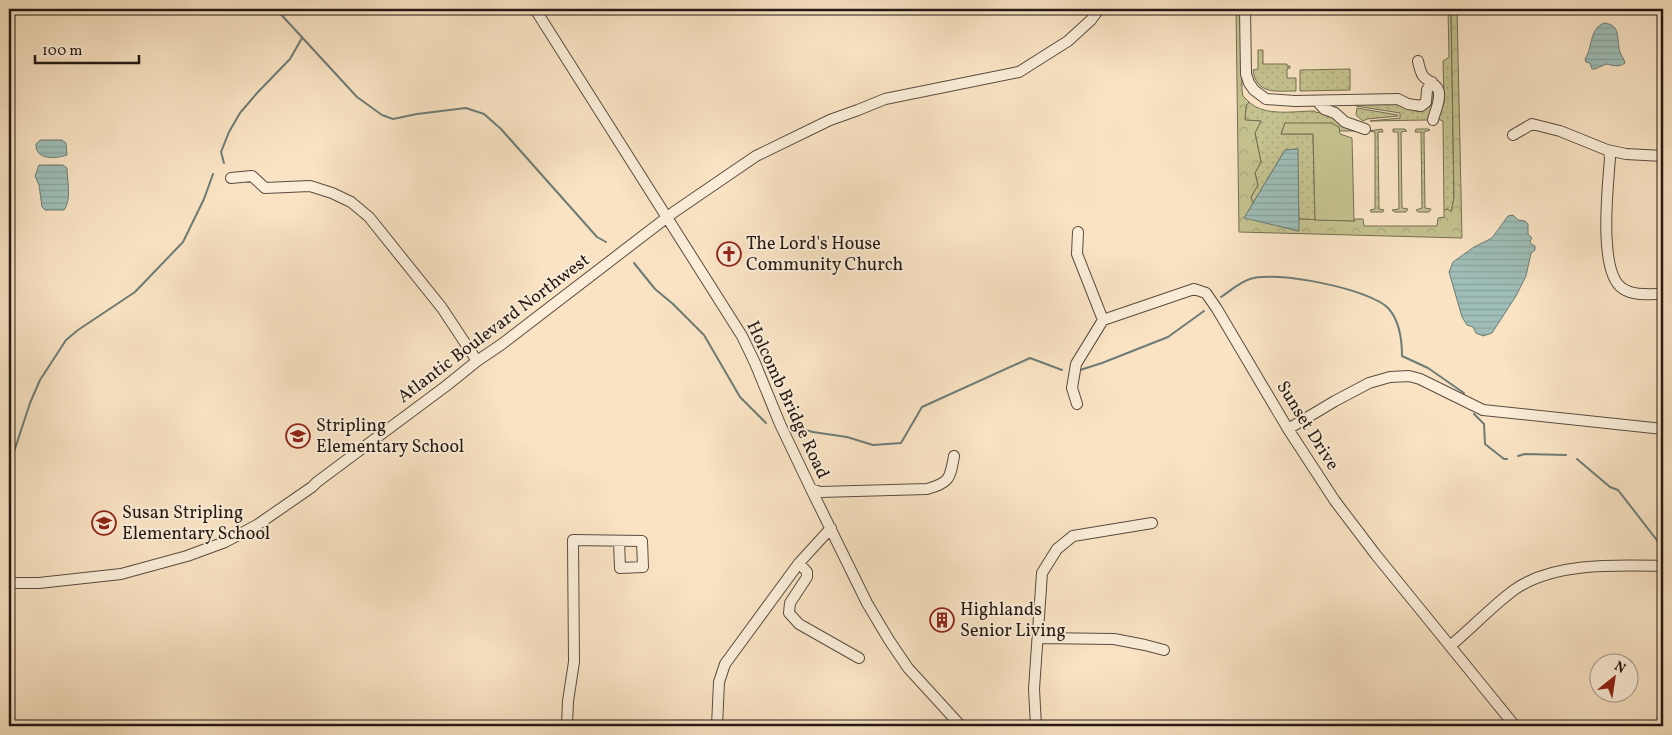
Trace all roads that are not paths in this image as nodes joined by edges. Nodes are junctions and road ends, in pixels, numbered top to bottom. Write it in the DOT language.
graph roads {
  1 [pos="535,9"];
  2 [pos="1099,9"];
  3 [pos="1245,9"];
  4 [pos="1418,60"];
  5 [pos="1432,82"];
  6 [pos="1317,101"];
  7 [pos="1433,120"];
  8 [pos="1365,129"];
  9 [pos="1513,135"];
  10 [pos="1610,151"];
  11 [pos="1663,156"];
  12 [pos="231,178"];
  13 [pos="667,218"];
  14 [pos="1078,232"];
  15 [pos="1663,294"];
  16 [pos="1103,320"];
  17 [pos="477,361"];
  18 [pos="1077,404"];
  19 [pos="1288,429"];
  20 [pos="1663,429"];
  21 [pos="954,456"];
  22 [pos="810,489"];
  23 [pos="1152,522"];
  24 [pos="831,528"];
  25 [pos="619,540"];
  26 [pos="799,563"];
  27 [pos="1663,566"];
  28 [pos="9,583"];
  29 [pos="1038,638"];
  30 [pos="1450,646"];
  31 [pos="1164,650"];
  32 [pos="859,658"];
  33 [pos="567,726"];
  34 [pos="717,726"];
  35 [pos="961,726"];
  36 [pos="1036,726"];
  37 [pos="1515,726"];
  1 -- 13 [label="street, Holcomb Bridge Road"];
  2 -- 13 [label="street, Atlantic Boulevard Northwest"];
  3 -- 6 [label="street"];
  4 -- 5 [label="street"];
  5 -- 6 [label="street"];
  5 -- 7 [label="street"];
  6 -- 8 [label="street"];
  9 -- 10 [label="street"];
  10 -- 11 [label="street"];
  10 -- 15 [label="street"];
  12 -- 17 [label="street"];
  13 -- 17 [label="street, Atlantic Boulevard Northwest"];
  13 -- 22 [label="street, Holcomb Bridge Road"];
  14 -- 16 [label="street"];
  16 -- 18 [label="street"];
  16 -- 19 [label="street, Sunset Drive"];
  17 -- 28 [label="street, Atlantic Boulevard Northwest"];
  19 -- 20 [label="street"];
  19 -- 30 [label="street, Sunset Drive"];
  21 -- 22 [label="street"];
  22 -- 24 [label="street, Holcomb Bridge Road"];
  23 -- 29 [label="street"];
  24 -- 26 [label="street"];
  24 -- 35 [label="street, Holcomb Bridge Road"];
  25 -- 33 [label="street"];
  26 -- 32 [label="street"];
  26 -- 34 [label="street"];
  27 -- 30 [label="street"];
  29 -- 31 [label="street"];
  29 -- 36 [label="street"];
  30 -- 37 [label="street, Sunset Drive"];
}
